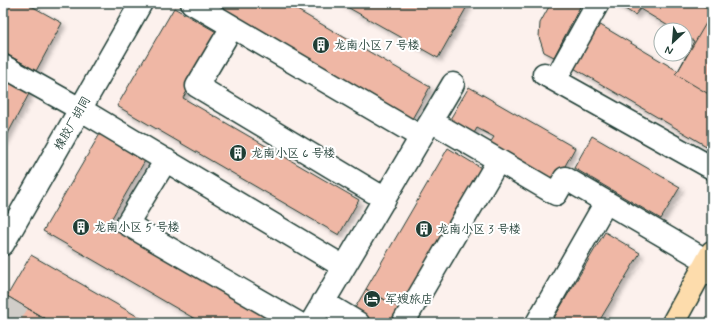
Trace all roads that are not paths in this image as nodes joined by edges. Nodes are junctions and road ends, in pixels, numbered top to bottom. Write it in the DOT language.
graph roads {
  1 [pos="141,3"];
  2 [pos="192,3"];
  3 [pos="598,3"];
  4 [pos="232,27"];
  5 [pos="3,66"];
  6 [pos="453,84"];
  7 [pos="80,109"];
  8 [pos="426,129"];
  9 [pos="166,160"];
  10 [pos="498,161"];
  11 [pos="712,168"];
  12 [pos="385,199"];
  13 [pos="606,202"];
  14 [pos="3,244"];
  15 [pos="710,262"];
  16 [pos="344,267"];
  17 [pos="323,302"];
  18 [pos="298,323"];
  19 [pos="311,323"];
  20 [pos="358,323"];
  21 [pos="403,323"];
  22 [pos="537,323"];
  23 [pos="673,323"];
  1 -- 7 [label="street, 橡胶厂胡同"];
  2 -- 4 [label="street"];
  3 -- 11 [label="street"];
  4 -- 8 [label="street"];
  4 -- 12 [label="street"];
  5 -- 7 [label="street"];
  6 -- 8 [label="street"];
  7 -- 9 [label="street"];
  7 -- 14 [label="street, 橡胶厂胡同"];
  8 -- 10 [label="street"];
  8 -- 12 [label="street"];
  9 -- 16 [label="street"];
  9 -- 18 [label="street"];
  10 -- 13 [label="street"];
  10 -- 21 [label="street"];
  12 -- 16 [label="street"];
  13 -- 15 [label="street"];
  13 -- 22 [label="street"];
  15 -- 23 [label="main road"];
  16 -- 17 [label="street"];
  17 -- 19 [label="street"];
  17 -- 20 [label="street"];
}
